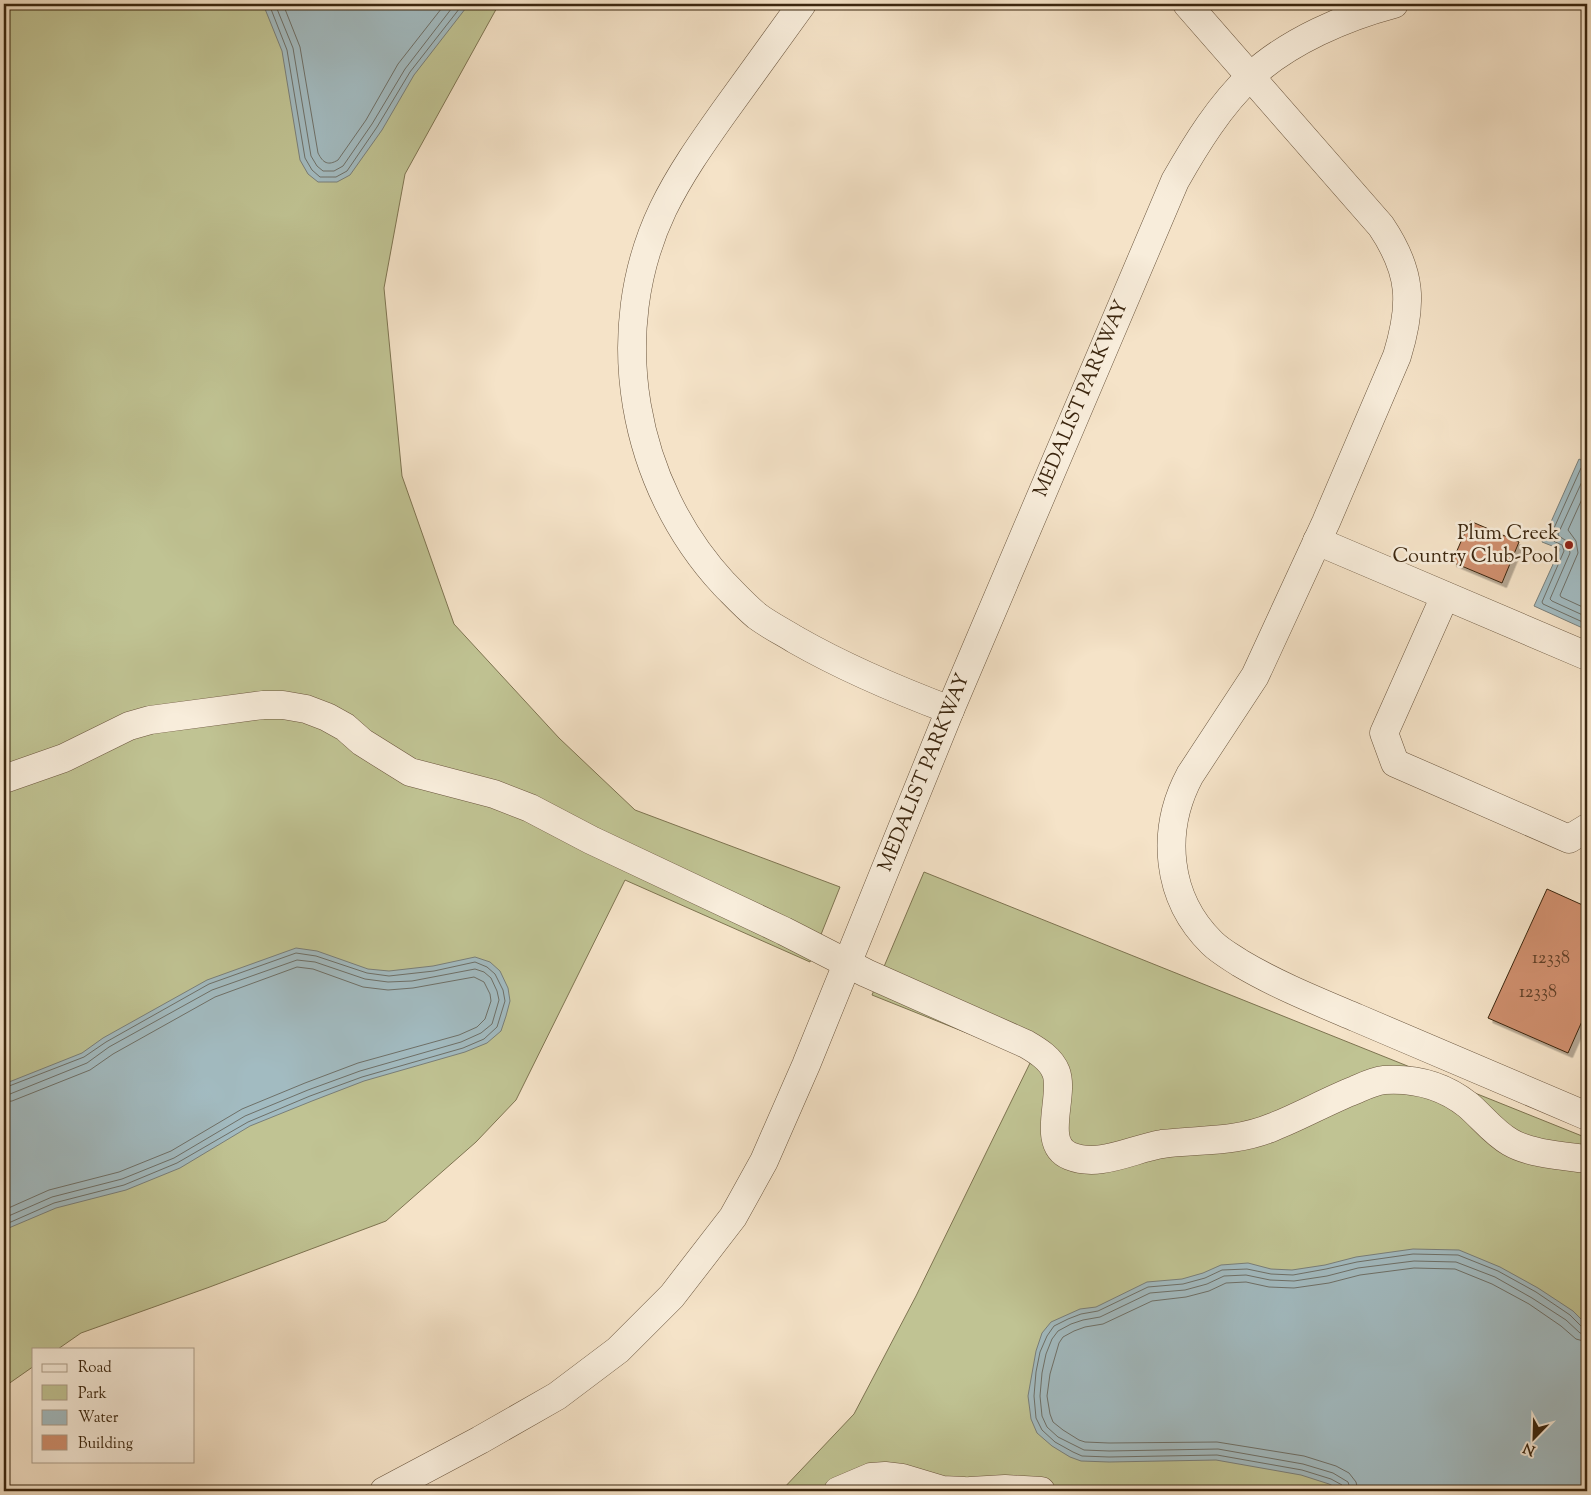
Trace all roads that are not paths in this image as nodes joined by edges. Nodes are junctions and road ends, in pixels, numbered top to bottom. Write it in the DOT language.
graph roads {
  1 [pos="802,4"];
  2 [pos="1188,4"];
  3 [pos="1394,4"];
  4 [pos="1251,76"];
  5 [pos="1317,541"];
  6 [pos="1444,596"];
  7 [pos="1587,656"];
  8 [pos="950,710"];
  9 [pos="4,779"];
  10 [pos="1587,828"];
  11 [pos="848,963"];
  12 [pos="1587,1116"];
  13 [pos="1587,1160"];
  14 [pos="384,1491"];
  15 [pos="838,1491"];
  16 [pos="964,1491"];
  17 [pos="970,1491"];
  18 [pos="1041,1491"];
  1 -- 8 [label="street"];
  2 -- 4 [label="street"];
  3 -- 4 [label="street, MEDALIST PARKWAY"];
  4 -- 5 [label="street"];
  4 -- 8 [label="street, MEDALIST PARKWAY"];
  5 -- 6 [label="street"];
  5 -- 12 [label="street"];
  6 -- 7 [label="street"];
  6 -- 10 [label="street"];
  8 -- 11 [label="street, MEDALIST PARKWAY"];
  9 -- 11 [label="street"];
  11 -- 13 [label="street"];
  11 -- 14 [label="street, MEDALIST PARKWAY"];
  15 -- 16 [label="street"];
  17 -- 18 [label="street"];
}
